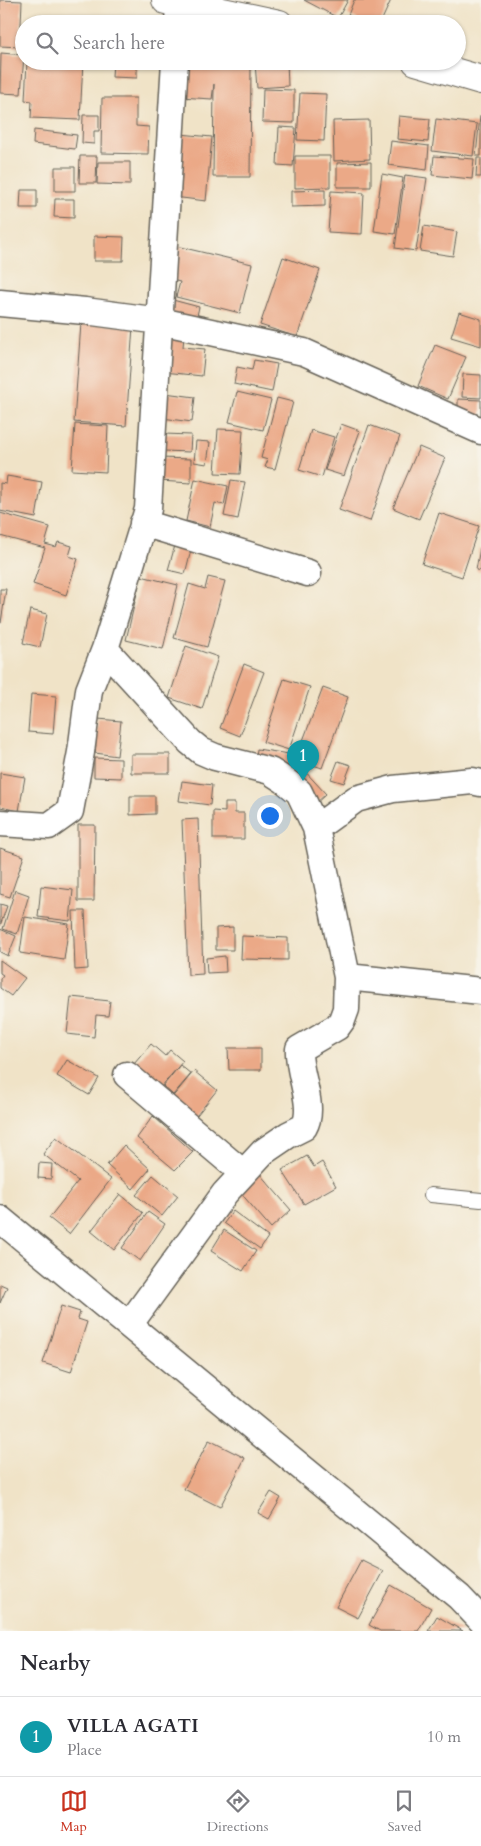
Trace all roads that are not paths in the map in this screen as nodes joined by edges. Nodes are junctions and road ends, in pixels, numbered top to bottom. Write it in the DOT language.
graph roads {
  1 [pos="174,9"];
  2 [pos="216,15"];
  3 [pos="174,70"];
  4 [pos="447,70"];
  5 [pos="481,80"];
  6 [pos="0,302"];
  7 [pos="160,321"];
  8 [pos="481,432"];
  9 [pos="143,523"];
  10 [pos="308,572"];
  11 [pos="105,649"];
  12 [pos="481,783"];
  13 [pos="0,823"];
  14 [pos="316,828"];
  15 [pos="347,978"];
  16 [pos="481,992"];
  17 [pos="127,1076"];
  18 [pos="243,1174"];
  19 [pos="431,1195"];
  20 [pos="481,1200"];
  21 [pos="0,1219"];
  22 [pos="129,1325"];
  23 [pos="481,1620"];
  1 -- 2 [label="street"];
  3 -- 7 [label="street"];
  4 -- 5 [label="street"];
  6 -- 7 [label="street"];
  7 -- 8 [label="street"];
  7 -- 9 [label="street"];
  9 -- 10 [label="street"];
  9 -- 11 [label="street"];
  11 -- 13 [label="street"];
  11 -- 14 [label="street"];
  12 -- 14 [label="street"];
  14 -- 15 [label="street"];
  15 -- 16 [label="street"];
  15 -- 18 [label="street"];
  17 -- 18 [label="street"];
  18 -- 22 [label="street"];
  19 -- 20 [label="lane"];
  21 -- 22 [label="street"];
  22 -- 23 [label="street"];
}
